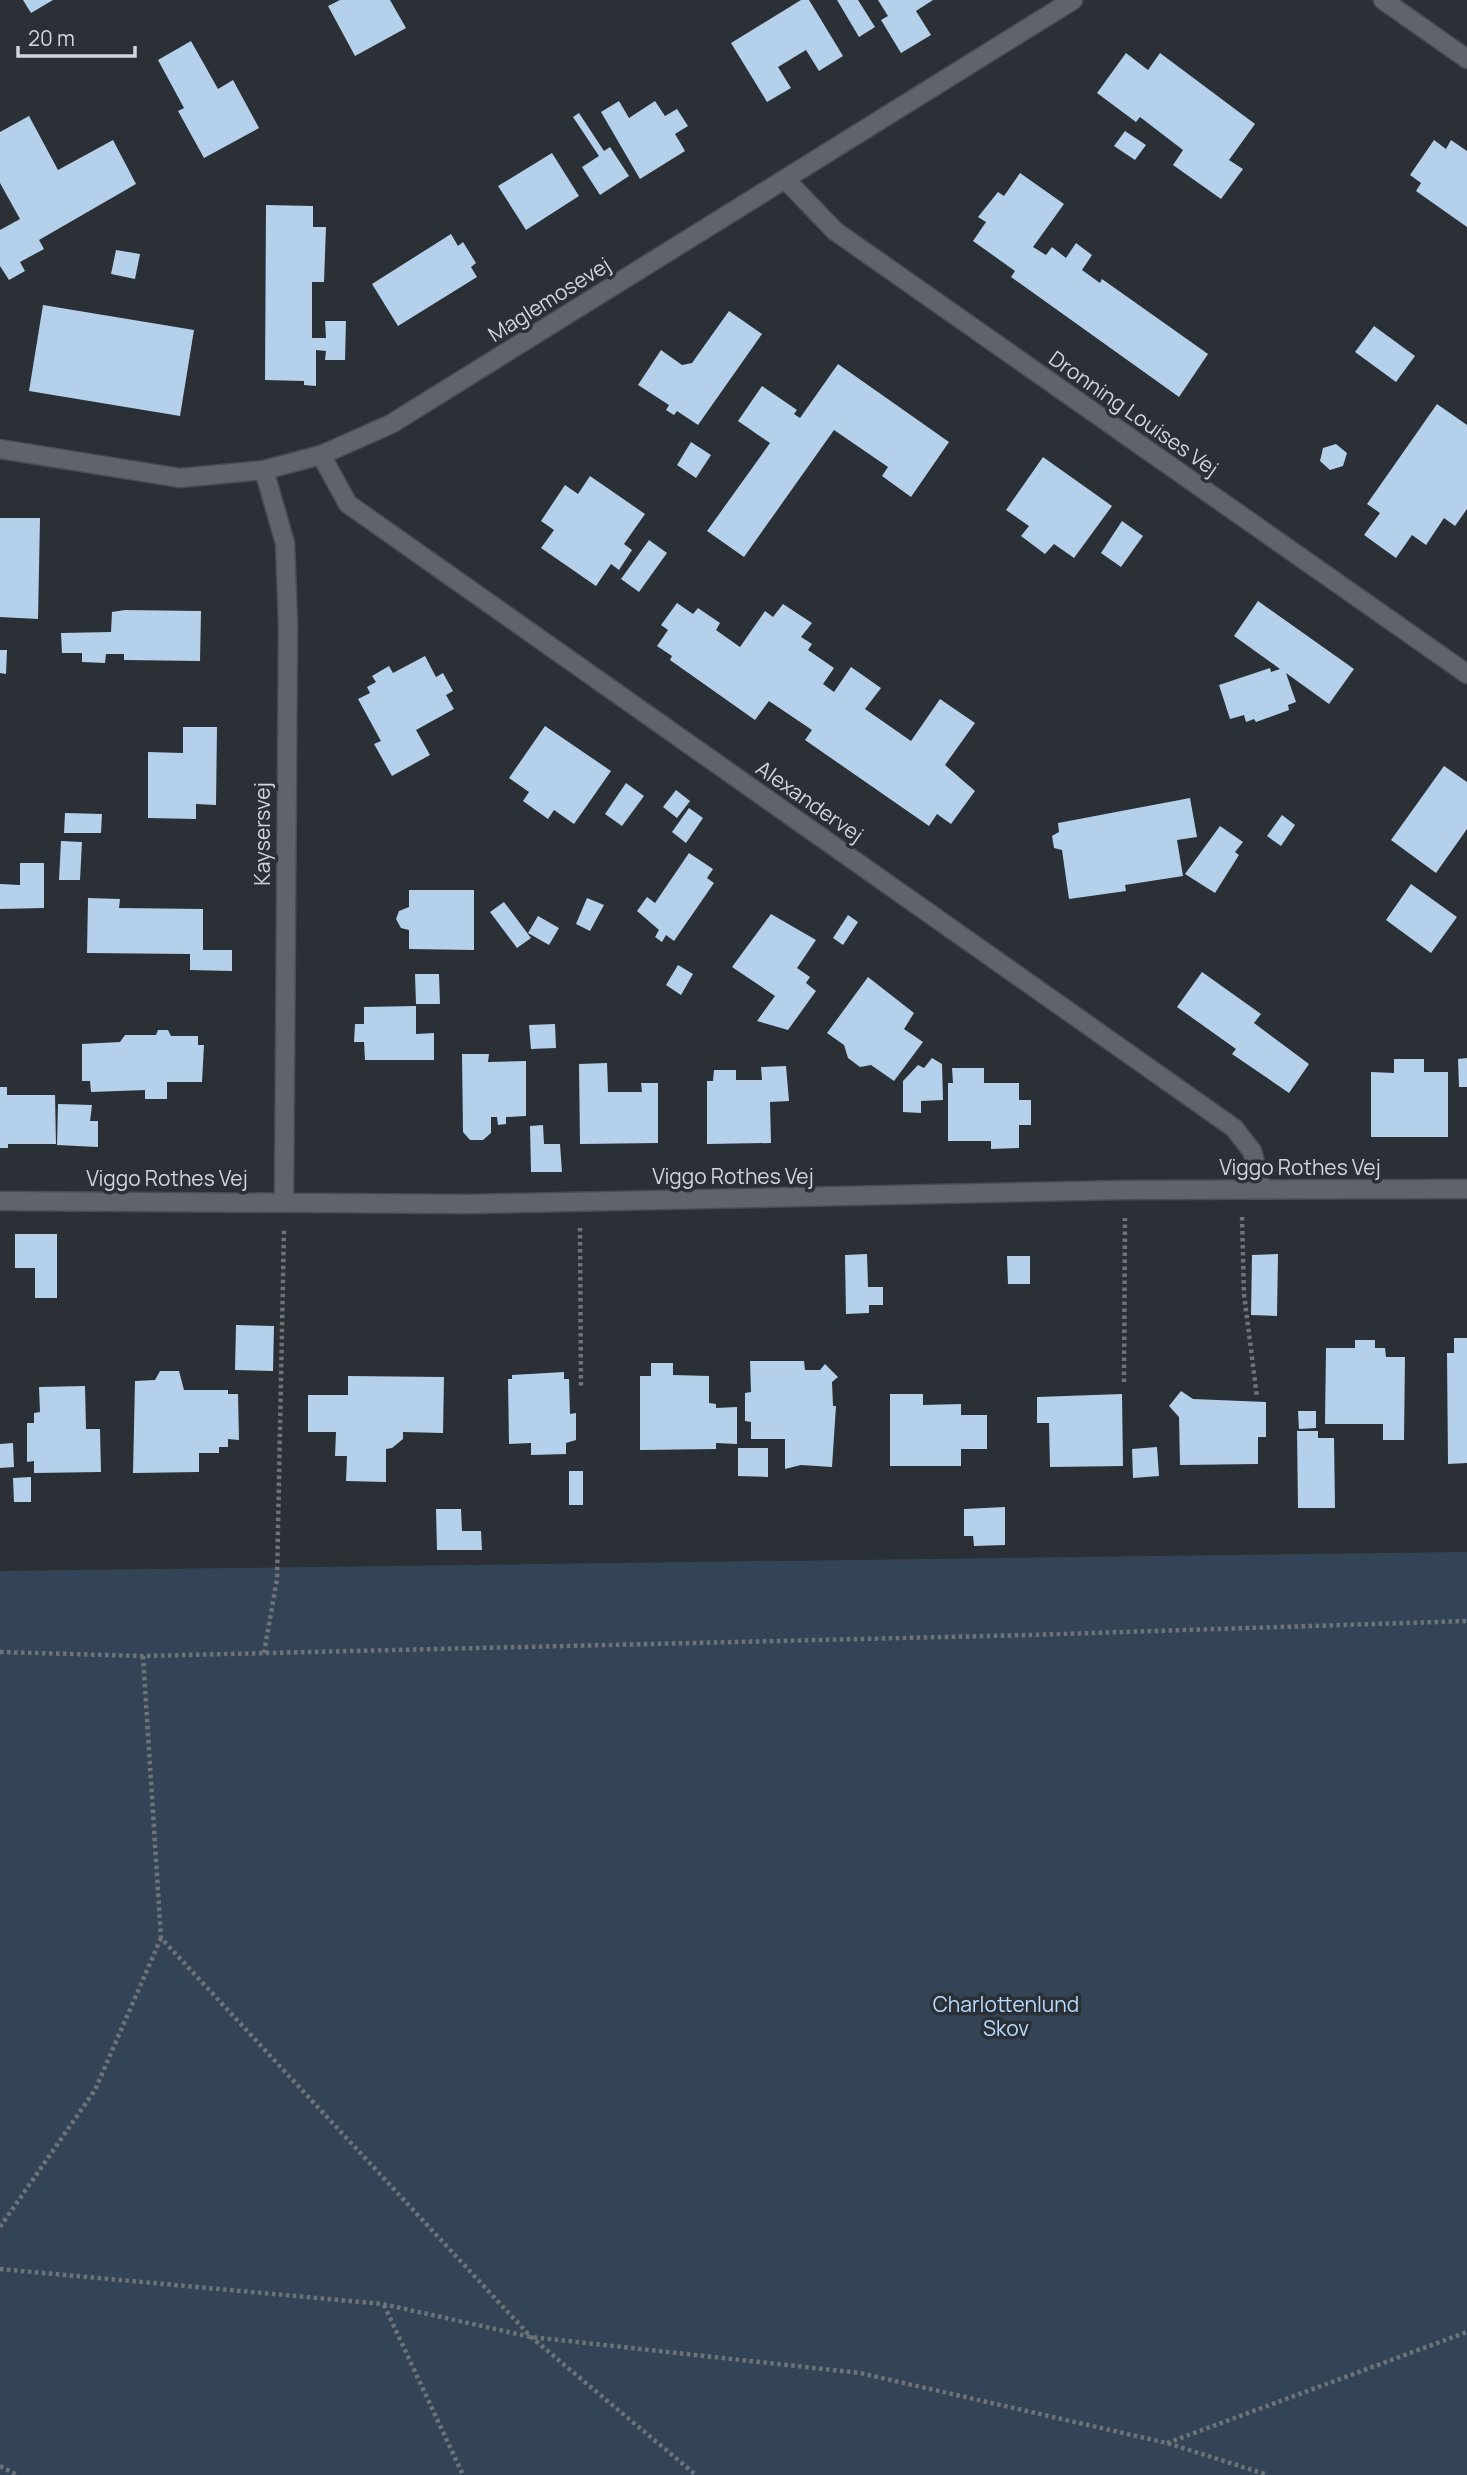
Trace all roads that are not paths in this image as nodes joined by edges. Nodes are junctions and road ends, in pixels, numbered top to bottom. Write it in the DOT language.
graph roads {
  1 [pos="1073,0"];
  2 [pos="1383,0"];
  3 [pos="1467,59"];
  4 [pos="785,179"];
  5 [pos="0,449"];
  6 [pos="321,455"];
  7 [pos="264,470"];
  8 [pos="1467,674"];
  9 [pos="1262,1189"];
  10 [pos="1467,1189"];
  11 [pos="0,1201"];
  12 [pos="284,1201"];
  1 -- 4 [label="street, Maglemosevej"];
  2 -- 3 [label="street"];
  4 -- 6 [label="street, Maglemosevej"];
  4 -- 8 [label="street, Dronning Louises Vej"];
  5 -- 7 [label="street, Maglemosevej"];
  6 -- 7 [label="street, Maglemosevej"];
  6 -- 9 [label="street, Alexandervej"];
  7 -- 12 [label="street, Kaysersvej"];
  9 -- 10 [label="street, Viggo Rothes Vej"];
  9 -- 12 [label="street, Viggo Rothes Vej"];
  11 -- 12 [label="street, Viggo Rothes Vej"];
}
